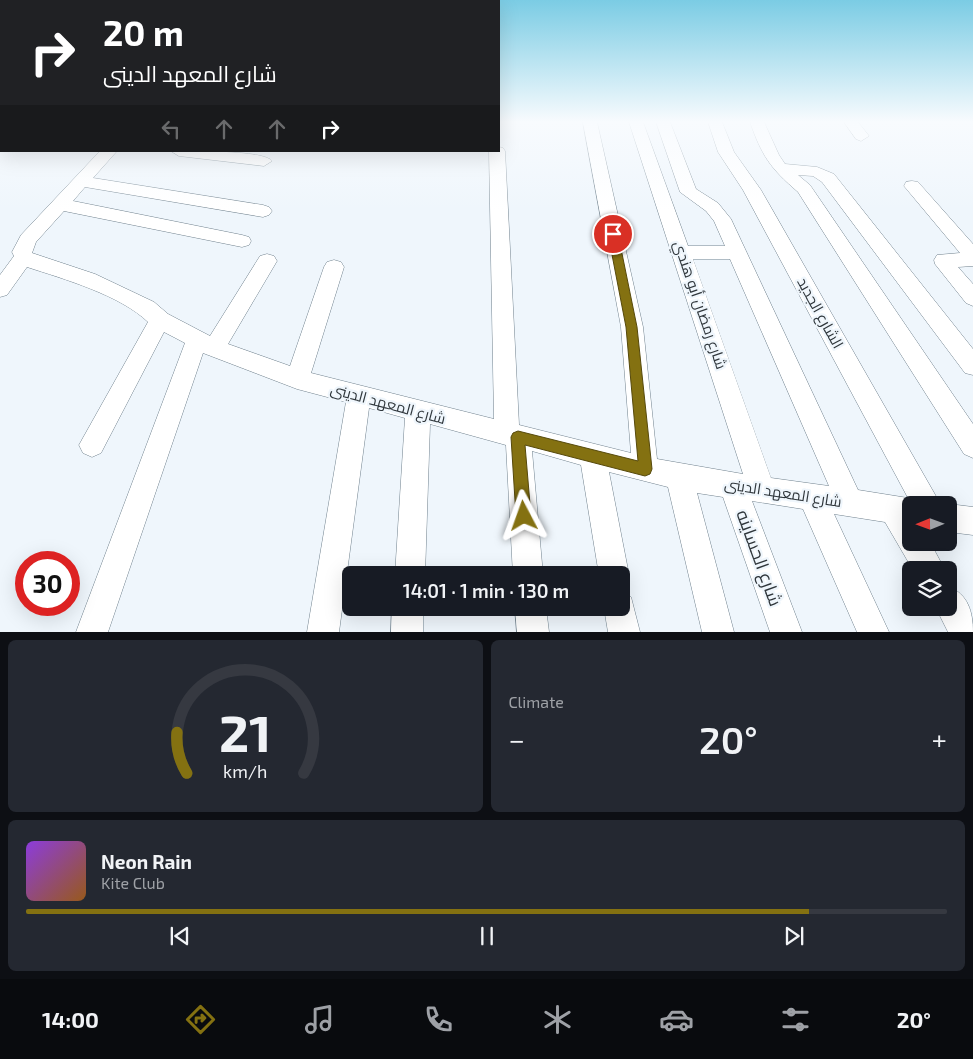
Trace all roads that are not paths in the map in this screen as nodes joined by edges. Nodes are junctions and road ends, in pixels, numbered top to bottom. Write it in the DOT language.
graph roads {
  1 [pos="596,151"];
  2 [pos="647,151"];
  3 [pos="674,151"];
  4 [pos="726,151"];
  5 [pos="769,151"];
  6 [pos="108,152"];
  7 [pos="188,152"];
  8 [pos="497,152"];
  9 [pos="264,161"];
  10 [pos="780,168"];
  11 [pos="81,180"];
  12 [pos="912,186"];
  13 [pos="59,204"];
  14 [pos="263,211"];
  15 [pos="242,241"];
  16 [pos="683,252"];
  17 [pos="737,252"];
  18 [pos="24,258"];
  19 [pos="267,261"];
  20 [pos="334,267"];
  21 [pos="0,290"];
  22 [pos="973,298"];
  23 [pos="160,320"];
  24 [pos="205,343"];
  25 [pos="973,366"];
  26 [pos="297,379"];
  27 [pos="359,396"];
  28 [pos="418,412"];
  29 [pos="512,436"];
  30 [pos="92,445"];
  31 [pos="973,446"];
  32 [pos="593,456"];
  33 [pos="645,469"];
  34 [pos="679,477"];
  35 [pos="732,485"];
  36 [pos="762,490"];
  37 [pos="921,496"];
  38 [pos="812,497"];
  39 [pos="850,503"];
  40 [pos="902,511"];
  41 [pos="958,519"];
  42 [pos="973,521"];
  43 [pos="410,566"];
  44 [pos="527,566"];
  45 [pos="612,566"];
  46 [pos="408,616"];
  47 [pos="532,616"];
  48 [pos="621,616"];
  49 [pos="957,616"];
  50 [pos="92,632"];
  51 [pos="323,632"];
  52 [pos="407,632"];
  53 [pos="533,632"];
  54 [pos="624,632"];
  55 [pos="718,632"];
  56 [pos="786,632"];
  57 [pos="873,632"];
  58 [pos="966,632"];
  1 -- 33 [label="street"];
  2 -- 16 [label="street, شارع رمضان أبو هندي"];
  3 -- 17 [label="street"];
  4 -- 37 [label="street, الشارع الجديد"];
  5 -- 10 [label="street"];
  6 -- 11 [label="street"];
  7 -- 9 [label="street"];
  8 -- 29 [label="street"];
  10 -- 25 [label="street"];
  10 -- 31 [label="street"];
  11 -- 13 [label="street"];
  11 -- 14 [label="street"];
  12 -- 22 [label="street"];
  13 -- 15 [label="street"];
  13 -- 18 [label="street"];
  16 -- 17 [label="street"];
  16 -- 36 [label="street, شارع رمضان أبو هندي"];
  17 -- 39 [label="street"];
  18 -- 21 [label="street"];
  18 -- 23 [label="street, شارع المعهد الدينى"];
  19 -- 24 [label="street"];
  20 -- 26 [label="street"];
  23 -- 24 [label="street, شارع المعهد الدينى"];
  23 -- 30 [label="street"];
  24 -- 26 [label="street, شارع المعهد الدينى"];
  24 -- 50 [label="street"];
  26 -- 27 [label="street, شارع المعهد الدينى"];
  27 -- 28 [label="street, شارع المعهد الدينى"];
  27 -- 51 [label="street"];
  28 -- 29 [label="street, شارع المعهد الدينى"];
  28 -- 43 [label="street"];
  29 -- 32 [label="street, شارع المعهد الدينى"];
  29 -- 44 [label="street"];
  32 -- 33 [label="street, شارع المعهد الدينى"];
  32 -- 45 [label="street"];
  33 -- 34 [label="street, شارع المعهد الدينى"];
  34 -- 35 [label="street, شارع المعهد الدينى"];
  34 -- 55 [label="street"];
  35 -- 36 [label="street, شارع المعهد الدينى"];
  35 -- 56 [label="street, شارع الحساينه"];
  36 -- 38 [label="street, شارع المعهد الدينى"];
  38 -- 39 [label="street, شارع المعهد الدينى"];
  38 -- 57 [label="street"];
  39 -- 40 [label="street, شارع المعهد الدينى"];
  41 -- 42 [label="street"];
  46 -- 52 [label="street"];
  47 -- 53 [label="street"];
  48 -- 54 [label="street"];
  49 -- 58 [label="street"];
}
